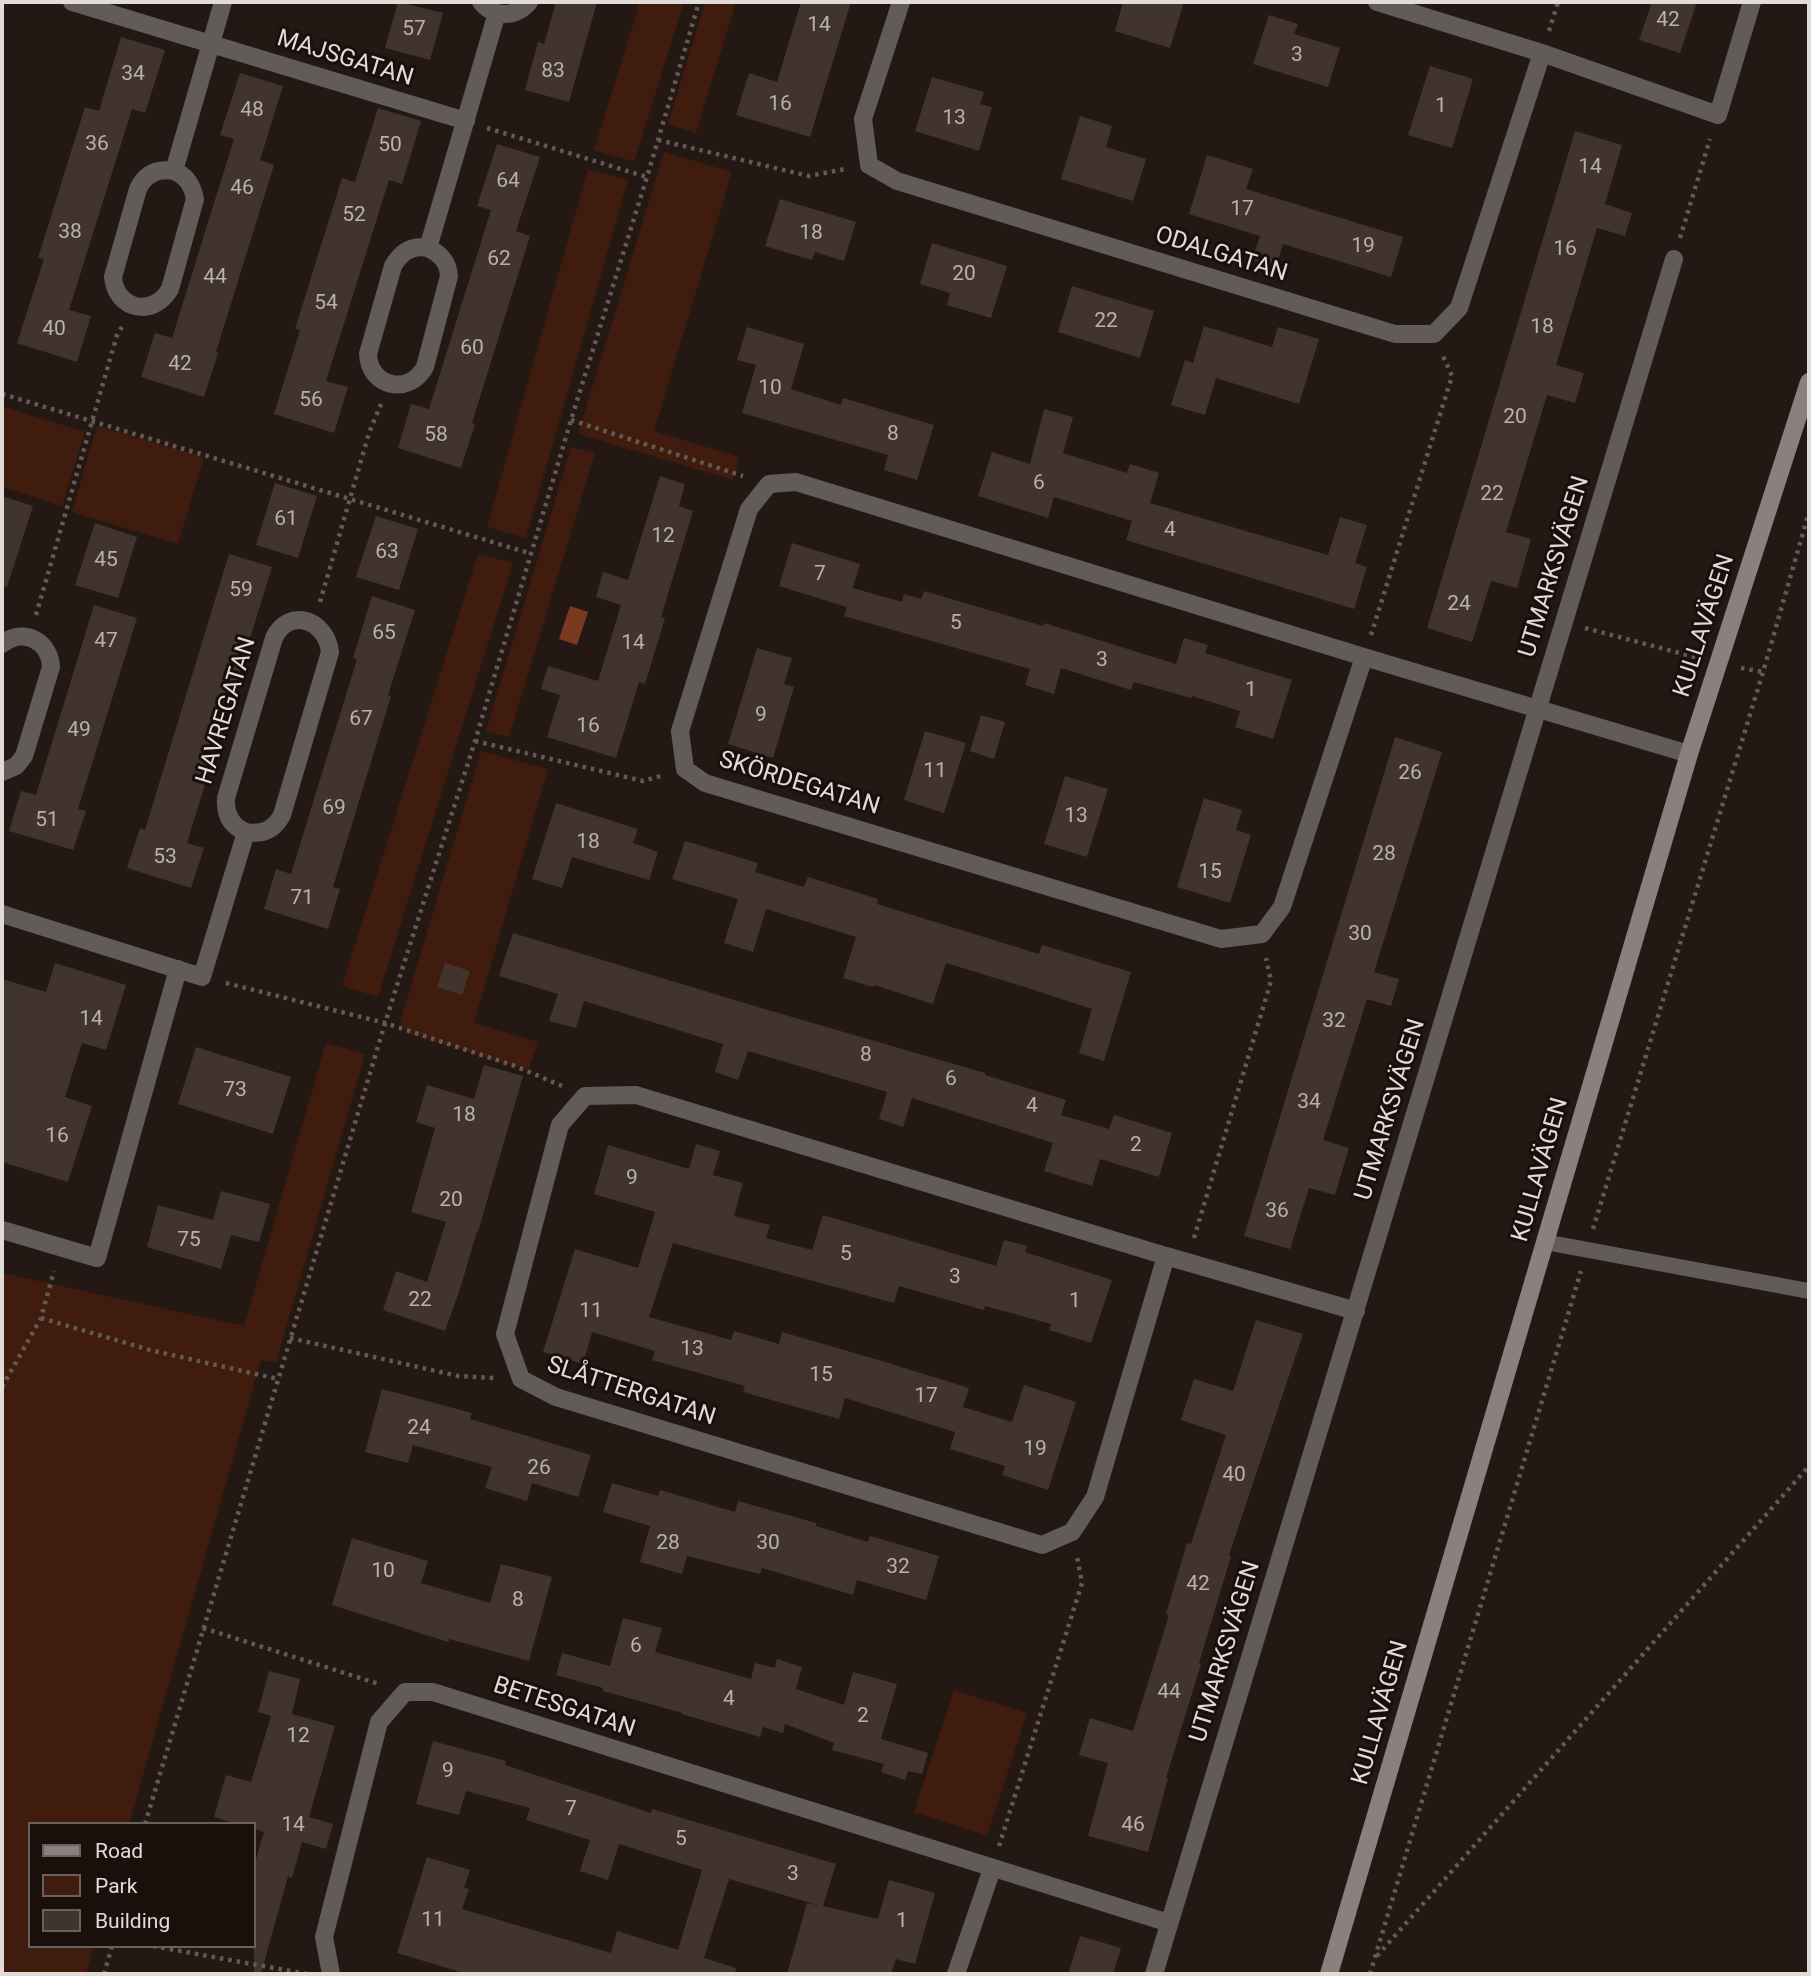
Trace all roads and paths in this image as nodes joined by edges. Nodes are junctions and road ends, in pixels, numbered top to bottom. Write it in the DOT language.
graph roads {
  1 [pos="72,2"];
  2 [pos="223,2"];
  3 [pos="481,2"];
  4 [pos="529,2"];
  5 [pos="699,2"];
  6 [pos="901,2"];
  7 [pos="1377,2"];
  8 [pos="1752,2"];
  9 [pos="497,13"];
  10 [pos="211,44"];
  11 [pos="1542,53"];
  12 [pos="1718,115"];
  13 [pos="466,121"];
  14 [pos="658,140"];
  15 [pos="869,165"];
  16 [pos="174,171"];
  17 [pos="647,177"];
  18 [pos="428,248"];
  19 [pos="1674,259"];
  20 [pos="134,306"];
  21 [pos="1434,334"];
  22 [pos="1809,382"];
  23 [pos="389,383"];
  24 [pos="2,394"];
  25 [pos="571,420"];
  26 [pos="91,421"];
  27 [pos="769,484"];
  28 [pos="350,499"];
  29 [pos="532,554"];
  30 [pos="1564,622"];
  31 [pos="314,624"];
  32 [pos="30,637"];
  33 [pos="2,644"];
  34 [pos="1364,657"];
  35 [pos="1718,663"];
  36 [pos="1763,672"];
  37 [pos="1537,710"];
  38 [pos="475,741"];
  39 [pos="1689,754"];
  40 [pos="685,769"];
  41 [pos="2,772"];
  42 [pos="246,832"];
  43 [pos="2,914"];
  44 [pos="1262,934"];
  45 [pos="178,969"];
  46 [pos="202,977"];
  47 [pos="385,1023"];
  48 [pos="585,1096"];
  49 [pos="2,1230"];
  50 [pos="1545,1242"];
  51 [pos="61,1247"];
  52 [pos="1166,1256"];
  53 [pos="1187,1262"];
  54 [pos="1809,1291"];
  55 [pos="1356,1311"];
  56 [pos="41,1318"];
  57 [pos="290,1338"];
  58 [pos="278,1379"];
  59 [pos="521,1379"];
  60 [pos="2,1387"];
  61 [pos="1809,1466"];
  62 [pos="1072,1532"];
  63 [pos="203,1628"];
  64 [pos="405,1692"];
  65 [pos="146,1822"];
  66 [pos="992,1869"];
  67 [pos="1169,1923"];
  68 [pos="111,1948"];
  69 [pos="164,1948"];
  70 [pos="1374,1958"];
  71 [pos="104,1974"];
  72 [pos="309,1974"];
  73 [pos="331,1974"];
  74 [pos="956,1974"];
  75 [pos="1154,1974"];
  76 [pos="1329,1974"];
  1 -- 10 [label="street, MAJSGATAN"];
  2 -- 10 [label="street"];
  3 -- 9 [label="street"];
  4 -- 9 [label="street"];
  5 -- 14 [label="path"];
  6 -- 15 [label="street"];
  7 -- 11 [label="street"];
  8 -- 12 [label="street"];
  9 -- 13 [label="street"];
  10 -- 13 [label="street, MAJSGATAN"];
  10 -- 16 [label="street"];
  11 -- 12 [label="street"];
  11 -- 21 [label="street"];
  12 -- 19 [label="path"];
  13 -- 17 [label="path"];
  13 -- 18 [label="street"];
  14 -- 15 [label="path"];
  14 -- 17 [label="path"];
  15 -- 21 [label="street, ODALGATAN"];
  16 -- 20 [label="street"];
  16 -- 20 [label="street"];
  17 -- 25 [label="path"];
  18 -- 23 [label="street"];
  18 -- 23 [label="street"];
  19 -- 30 [label="street, UTMARKSVÄGEN"];
  20 -- 26 [label="path"];
  21 -- 34 [label="path"];
  22 -- 35 [label="street, KULLAVÄGEN"];
  23 -- 28 [label="path"];
  24 -- 26 [label="path"];
  25 -- 27 [label="path"];
  25 -- 29 [label="path"];
  26 -- 28 [label="path"];
  26 -- 32 [label="path"];
  27 -- 34 [label="street"];
  27 -- 40 [label="street, SKÖRDEGATAN"];
  28 -- 29 [label="path"];
  28 -- 31 [label="path"];
  29 -- 38 [label="path"];
  30 -- 35 [label="path"];
  30 -- 37 [label="street, UTMARKSVÄGEN"];
  31 -- 42 [label="street"];
  31 -- 42 [label="street, HAVREGATAN"];
  32 -- 33 [label="street"];
  32 -- 41 [label="street"];
  34 -- 37 [label="street"];
  34 -- 44 [label="street"];
  35 -- 36 [label="path"];
  35 -- 39 [label="street, KULLAVÄGEN"];
  37 -- 39 [label="street"];
  37 -- 55 [label="street, UTMARKSVÄGEN"];
  38 -- 40 [label="path"];
  38 -- 47 [label="path"];
  39 -- 50 [label="street, KULLAVÄGEN"];
  40 -- 44 [label="street, SKÖRDEGATAN"];
  42 -- 46 [label="street"];
  43 -- 45 [label="street"];
  44 -- 53 [label="path"];
  45 -- 46 [label="street"];
  45 -- 51 [label="street"];
  46 -- 47 [label="path"];
  47 -- 48 [label="path"];
  47 -- 57 [label="path"];
  48 -- 52 [label="street"];
  48 -- 59 [label="street, SLÅTTERGATAN"];
  49 -- 51 [label="street"];
  50 -- 54 [label="lane"];
  50 -- 76 [label="street, KULLAVÄGEN"];
  51 -- 56 [label="path"];
  52 -- 53 [label="street"];
  52 -- 62 [label="street"];
  53 -- 55 [label="street"];
  55 -- 67 [label="street, UTMARKSVÄGEN"];
  56 -- 58 [label="path"];
  56 -- 60 [label="path"];
  57 -- 58 [label="path"];
  57 -- 59 [label="path"];
  58 -- 63 [label="path"];
  59 -- 62 [label="street, SLÅTTERGATAN"];
  61 -- 70 [label="path"];
  62 -- 66 [label="path"];
  63 -- 64 [label="path"];
  63 -- 65 [label="path"];
  64 -- 66 [label="street, BETESGATAN"];
  64 -- 73 [label="street"];
  66 -- 67 [label="street, BETESGATAN"];
  66 -- 74 [label="street"];
  67 -- 75 [label="street, UTMARKSVÄGEN"];
  68 -- 71 [label="path"];
  69 -- 72 [label="path"];
}
